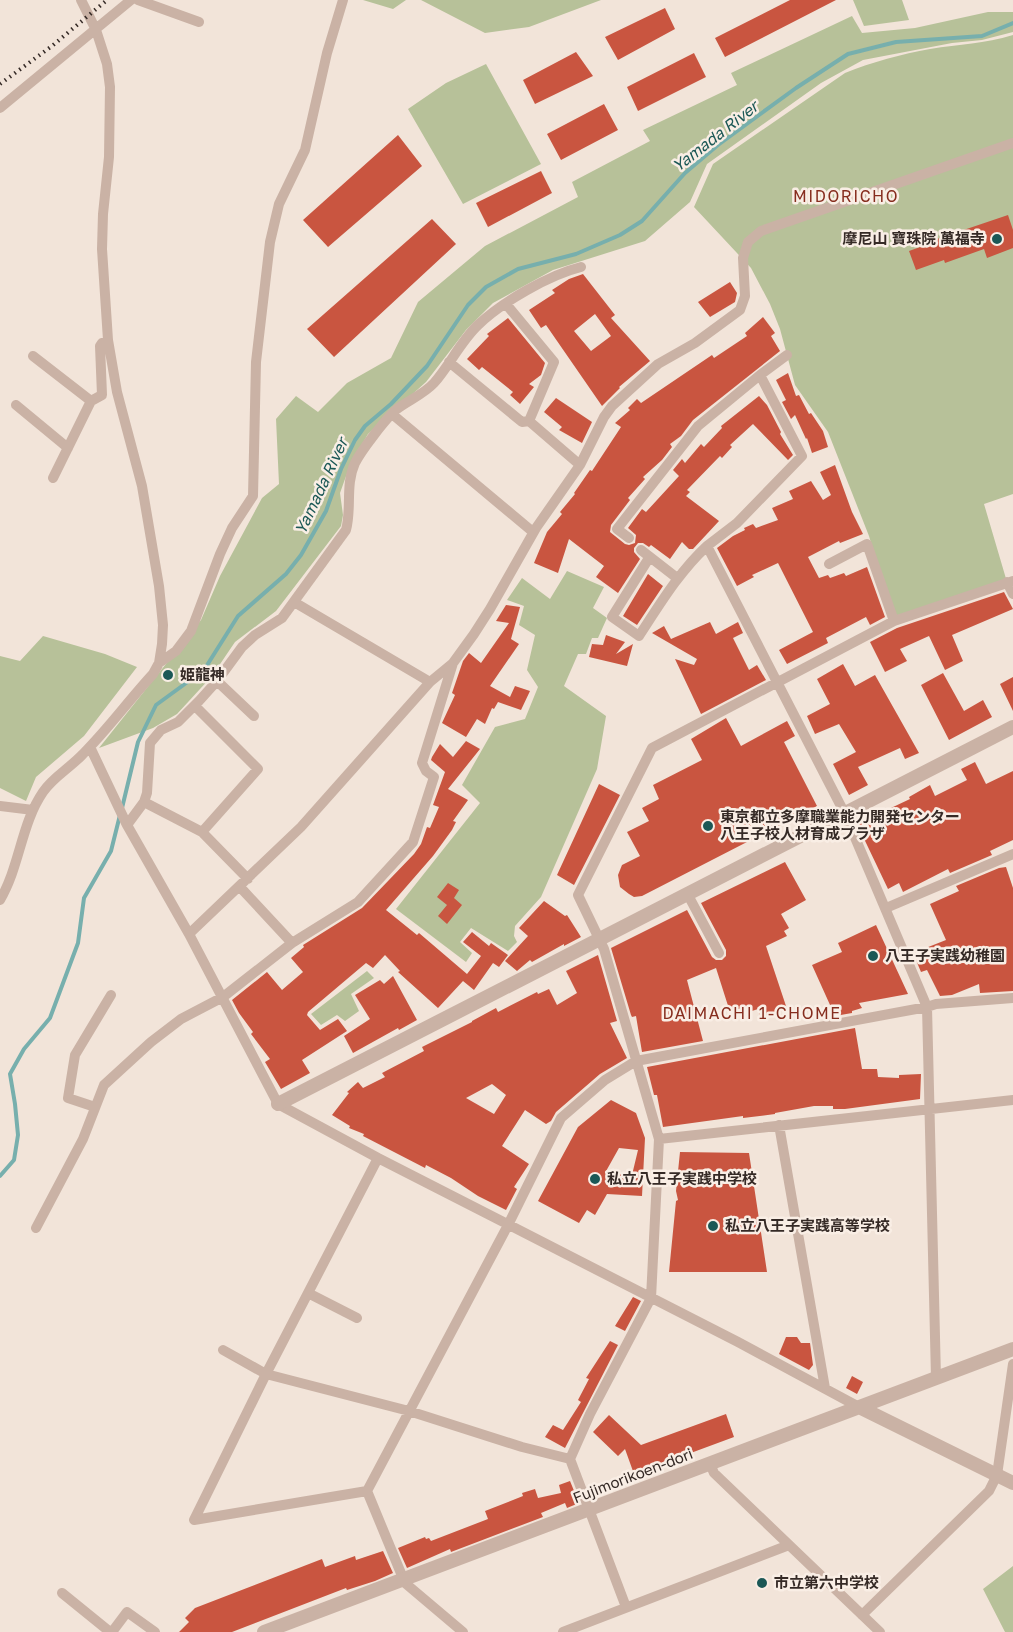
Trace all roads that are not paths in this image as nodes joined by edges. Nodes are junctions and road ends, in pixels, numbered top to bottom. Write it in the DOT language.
graph roads {
  1 [pos="81,0"];
  2 [pos="131,0"];
  3 [pos="138,0"];
  4 [pos="343,0"];
  5 [pos="199,22"];
  6 [pos="96,30"];
  7 [pos="0,108"];
  8 [pos="1013,143"];
  9 [pos="580,267"];
  10 [pos="506,304"];
  11 [pos="108,342"];
  12 [pos="787,355"];
  13 [pos="33,356"];
  14 [pos="449,362"];
  15 [pos="760,375"];
  16 [pos="91,401"];
  17 [pos="16,405"];
  18 [pos="392,414"];
  19 [pos="529,421"];
  20 [pos="68,448"];
  21 [pos="580,465"];
  22 [pos="54,478"];
  23 [pos="533,532"];
  24 [pos="628,538"];
  25 [pos="707,546"];
  26 [pos="641,550"];
  27 [pos="649,558"];
  28 [pos="828,564"];
  29 [pos="677,578"];
  30 [pos="1010,582"];
  31 [pos="1013,594"];
  32 [pos="294,602"];
  33 [pos="894,621"];
  34 [pos="454,661"];
  35 [pos="159,663"];
  36 [pos="217,681"];
  37 [pos="430,682"];
  38 [pos="777,683"];
  39 [pos="195,706"];
  40 [pos="254,716"];
  41 [pos="1013,727"];
  42 [pos="90,747"];
  43 [pos="144,802"];
  44 [pos="0,806"];
  45 [pos="33,810"];
  46 [pos="845,814"];
  47 [pos="127,825"];
  48 [pos="202,832"];
  49 [pos="1013,854"];
  50 [pos="244,883"];
  51 [pos="688,895"];
  52 [pos="0,900"];
  53 [pos="886,908"];
  54 [pos="189,934"];
  55 [pos="600,940"];
  56 [pos="292,943"];
  57 [pos="719,953"];
  58 [pos="111,995"];
  59 [pos="223,997"];
  60 [pos="1013,998"];
  61 [pos="927,1007"];
  62 [pos="636,1061"];
  63 [pos="1013,1100"];
  64 [pos="278,1104"];
  65 [pos="95,1107"];
  66 [pos="930,1108"];
  67 [pos="779,1125"];
  68 [pos="660,1139"];
  69 [pos="378,1158"];
  70 [pos="508,1225"];
  71 [pos="36,1228"];
  72 [pos="308,1293"];
  73 [pos="651,1298"];
  74 [pos="357,1318"];
  75 [pos="1013,1349"];
  76 [pos="223,1350"];
  77 [pos="1013,1364"];
  78 [pos="266,1374"];
  79 [pos="936,1378"];
  80 [pos="825,1388"];
  81 [pos="859,1407"];
  82 [pos="409,1411"];
  83 [pos="570,1459"];
  84 [pos="710,1464"];
  85 [pos="997,1475"];
  86 [pos="1013,1484"];
  87 [pos="367,1491"];
  88 [pos="589,1510"];
  89 [pos="789,1545"];
  90 [pos="403,1580"];
  91 [pos="62,1593"];
  92 [pos="626,1607"];
  93 [pos="862,1616"];
  94 [pos="111,1632"];
  95 [pos="155,1632"];
  96 [pos="264,1632"];
  97 [pos="463,1632"];
  98 [pos="563,1632"];
  99 [pos="880,1632"];
  1 -- 6 [label="street"];
  2 -- 6 [label="street"];
  3 -- 5 [label="street"];
  4 -- 35 [label="street"];
  6 -- 7 [label="street"];
  6 -- 11 [label="street"];
  8 -- 21 [label="street"];
  9 -- 10 [label="street"];
  10 -- 14 [label="street"];
  10 -- 19 [label="street"];
  11 -- 16 [label="street"];
  11 -- 35 [label="street"];
  12 -- 15 [label="street"];
  13 -- 16 [label="street"];
  14 -- 18 [label="street"];
  14 -- 19 [label="street"];
  15 -- 24 [label="street"];
  15 -- 25 [label="street"];
  16 -- 20 [label="street"];
  17 -- 20 [label="street"];
  18 -- 23 [label="street"];
  18 -- 32 [label="street"];
  19 -- 21 [label="street"];
  20 -- 22 [label="street"];
  21 -- 23 [label="street"];
  23 -- 34 [label="street"];
  25 -- 29 [label="street"];
  25 -- 38 [label="street"];
  26 -- 27 [label="street"];
  27 -- 29 [label="street"];
  27 -- 29 [label="street"];
  28 -- 33 [label="street"];
  30 -- 31 [label="street"];
  30 -- 33 [label="street"];
  32 -- 36 [label="street"];
  32 -- 37 [label="street"];
  33 -- 38 [label="street"];
  34 -- 37 [label="street"];
  34 -- 56 [label="street"];
  35 -- 42 [label="street"];
  36 -- 39 [label="street"];
  36 -- 40 [label="street"];
  37 -- 50 [label="street"];
  38 -- 46 [label="street"];
  38 -- 55 [label="street"];
  39 -- 43 [label="street"];
  39 -- 48 [label="street"];
  41 -- 46 [label="street"];
  42 -- 45 [label="street"];
  42 -- 47 [label="street"];
  43 -- 47 [label="street"];
  43 -- 48 [label="street"];
  44 -- 45 [label="street"];
  45 -- 52 [label="street"];
  46 -- 51 [label="street"];
  46 -- 53 [label="street"];
  47 -- 54 [label="street"];
  48 -- 50 [label="street"];
  49 -- 53 [label="street"];
  50 -- 54 [label="street"];
  50 -- 56 [label="street"];
  51 -- 55 [label="street"];
  51 -- 57 [label="street"];
  53 -- 61 [label="street"];
  54 -- 59 [label="street"];
  55 -- 62 [label="street"];
  55 -- 64 [label="street"];
  56 -- 59 [label="street"];
  58 -- 65 [label="street"];
  59 -- 64 [label="street"];
  59 -- 65 [label="street"];
  60 -- 61 [label="street"];
  61 -- 62 [label="street"];
  61 -- 66 [label="street"];
  62 -- 68 [label="street"];
  62 -- 70 [label="street"];
  63 -- 66 [label="street"];
  64 -- 69 [label="street"];
  65 -- 71 [label="street"];
  66 -- 67 [label="street"];
  66 -- 79 [label="street"];
  67 -- 68 [label="street"];
  67 -- 80 [label="street"];
  68 -- 73 [label="street"];
  69 -- 70 [label="street"];
  69 -- 72 [label="street"];
  70 -- 73 [label="street"];
  70 -- 82 [label="street"];
  72 -- 74 [label="street"];
  72 -- 78 [label="street"];
  73 -- 80 [label="street"];
  73 -- 83 [label="street"];
  75 -- 79 [label="street, Fujimorikoen-dori"];
  76 -- 78 [label="street"];
  77 -- 85 [label="street"];
  78 -- 82 [label="street"];
  78 -- 87 [label="street"];
  79 -- 81 [label="street, Fujimorikoen-dori"];
  80 -- 81 [label="street"];
  81 -- 84 [label="street, Fujimorikoen-dori"];
  81 -- 85 [label="street"];
  82 -- 83 [label="street"];
  82 -- 87 [label="street"];
  83 -- 88 [label="street"];
  84 -- 88 [label="street, Fujimorikoen-dori"];
  84 -- 89 [label="street"];
  85 -- 86 [label="street"];
  85 -- 93 [label="street"];
  87 -- 90 [label="street"];
  88 -- 90 [label="street, Fujimorikoen-dori"];
  88 -- 92 [label="street"];
  89 -- 92 [label="street"];
  89 -- 93 [label="street"];
  90 -- 96 [label="street, Fujimorikoen-dori"];
  90 -- 97 [label="street"];
  91 -- 94 [label="street"];
  92 -- 98 [label="street"];
  93 -- 99 [label="street"];
  94 -- 95 [label="street"];
}
